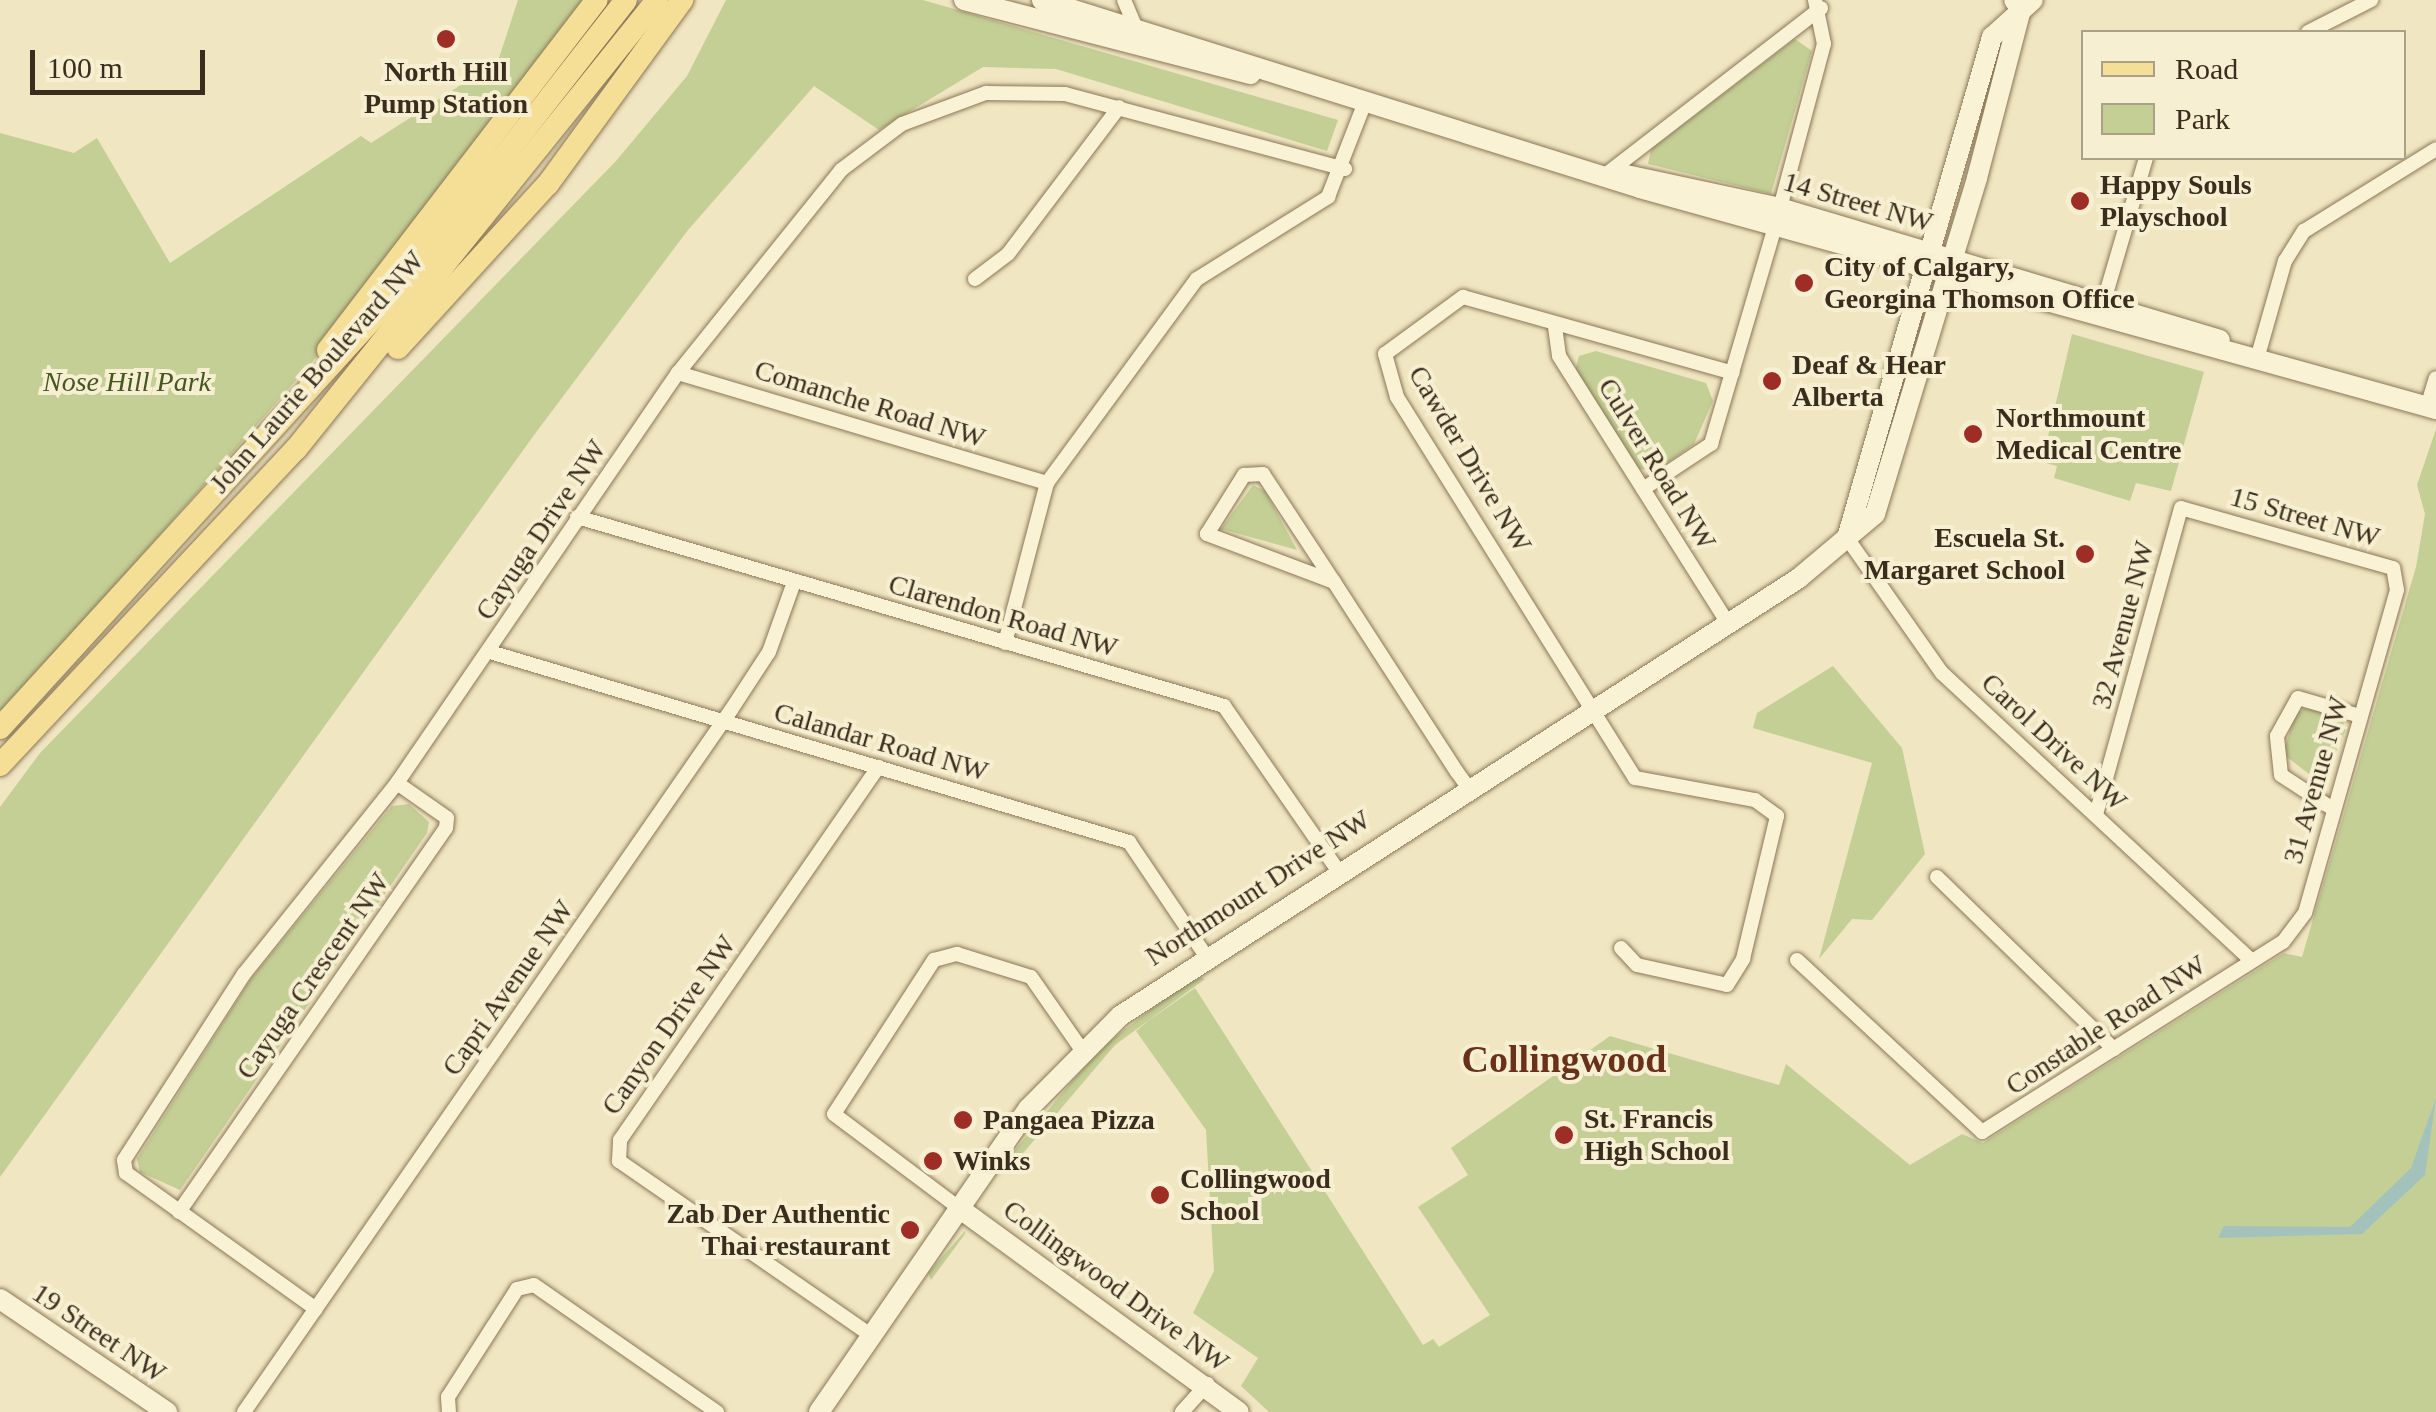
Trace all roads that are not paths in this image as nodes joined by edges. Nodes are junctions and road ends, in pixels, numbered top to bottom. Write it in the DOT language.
graph roads {
  1 [pos="597,0"];
  2 [pos="626,0"];
  3 [pos="657,0"];
  4 [pos="682,0"];
  5 [pos="694,0"];
  6 [pos="964,0"];
  7 [pos="1042,0"];
  8 [pos="1124,0"];
  9 [pos="2371,0"];
  10 [pos="2023,3"];
  11 [pos="1818,4"];
  12 [pos="1135,26"];
  13 [pos="2312,30"];
  14 [pos="1292,80"];
  15 [pos="1365,102"];
  16 [pos="1118,107"];
  17 [pos="596,125"];
  18 [pos="2436,149"];
  19 [pos="2145,160"];
  20 [pos="1345,169"];
  21 [pos="1609,172"];
  22 [pos="1778,217"];
  23 [pos="1928,260"];
  24 [pos="1952,267"];
  25 [pos="976,279"];
  26 [pos="2103,304"];
  27 [pos="1555,327"];
  28 [pos="2258,358"];
  29 [pos="678,373"];
  30 [pos="1733,373"];
  31 [pos="2436,378"];
  32 [pos="2432,408"];
  33 [pos="296,449"];
  34 [pos="1047,483"];
  35 [pos="1643,489"];
  36 [pos="213,496"];
  37 [pos="2181,508"];
  38 [pos="577,517"];
  39 [pos="1847,538"];
  40 [pos="794,582"];
  41 [pos="1334,582"];
  42 [pos="2397,590"];
  43 [pos="1728,622"];
  44 [pos="1004,643"];
  45 [pos="490,652"];
  46 [pos="1594,704"];
  47 [pos="2360,716"];
  48 [pos="722,722"];
  49 [pos="0,728"];
  50 [pos="0,766"];
  51 [pos="878,767"];
  52 [pos="396,783"];
  53 [pos="1466,786"];
  54 [pos="2332,810"];
  55 [pos="2096,814"];
  56 [pos="1337,868"];
  57 [pos="1937,877"];
  58 [pos="1621,948"];
  59 [pos="1204,954"];
  60 [pos="1797,960"];
  61 [pos="2252,961"];
  62 [pos="2114,1049"];
  63 [pos="1082,1050"];
  64 [pos="959,1208"];
  65 [pos="180,1212"];
  66 [pos="0,1298"];
  67 [pos="316,1309"];
  68 [pos="872,1336"];
  69 [pos="1207,1384"];
  70 [pos="167,1412"];
  71 [pos="244,1412"];
  72 [pos="448,1412"];
  73 [pos="716,1412"];
  74 [pos="819,1412"];
  75 [pos="1182,1412"];
  76 [pos="1239,1412"];
  1 -- 36 [label="main road"];
  2 -- 36 [label="main road, John Laurie Boulevard NW"];
  3 -- 33 [label="main road, John Laurie Boulevard NW"];
  4 -- 17 [label="main road"];
  5 -- 17 [label="main road"];
  6 -- 14 [label="street, 14 Street NW"];
  7 -- 12 [label="street, 14 Street NW"];
  8 -- 12 [label="street"];
  9 -- 13 [label="street"];
  10 -- 23 [label="street, Northmount Drive NW"];
  10 -- 24 [label="street, Northmount Drive NW"];
  11 -- 21 [label="street"];
  11 -- 22 [label="street"];
  12 -- 14 [label="street, 14 Street NW"];
  14 -- 15 [label="street, 14 Street NW"];
  15 -- 20 [label="street"];
  15 -- 21 [label="street, 14 Street NW"];
  16 -- 20 [label="street, Cayuga Drive NW"];
  16 -- 25 [label="street"];
  16 -- 29 [label="street, Cayuga Drive NW"];
  17 -- 33 [label="main road"];
  18 -- 28 [label="street"];
  19 -- 26 [label="street"];
  20 -- 34 [label="street"];
  21 -- 22 [label="street, 14 Street NW"];
  22 -- 23 [label="street, 14 Street NW"];
  22 -- 30 [label="street"];
  23 -- 24 [label="street, 14 Street NW"];
  23 -- 39 [label="street, Northmount Drive NW"];
  24 -- 26 [label="street, 14 Street NW"];
  24 -- 28 [label="street, 14 Street NW"];
  24 -- 39 [label="street, Northmount Drive NW"];
  26 -- 28 [label="street, 14 Street NW"];
  27 -- 30 [label="street, Cawder Drive NW"];
  27 -- 35 [label="street, Culver Road NW"];
  27 -- 46 [label="street, Cawder Drive NW"];
  28 -- 32 [label="street, 14 Street NW"];
  29 -- 34 [label="street, Comanche Road NW"];
  29 -- 38 [label="street, Cayuga Drive NW"];
  30 -- 35 [label="street"];
  31 -- 32 [label="street"];
  33 -- 50 [label="main road, John Laurie Boulevard NW"];
  34 -- 44 [label="street"];
  35 -- 43 [label="street, Culver Road NW"];
  36 -- 49 [label="main road, John Laurie Boulevard NW"];
  37 -- 42 [label="street, 15 Street NW"];
  37 -- 55 [label="street, 32 Avenue NW"];
  38 -- 40 [label="street, Clarendon Road NW"];
  38 -- 45 [label="street, Cayuga Drive NW"];
  39 -- 43 [label="street, Northmount Drive NW"];
  39 -- 55 [label="street, Carol Drive NW"];
  40 -- 44 [label="street, Clarendon Road NW"];
  40 -- 48 [label="street, Capri Avenue NW"];
  41 -- 41 [label="street"];
  41 -- 53 [label="street"];
  42 -- 47 [label="street, 31 Avenue NW"];
  43 -- 46 [label="street, Northmount Drive NW"];
  44 -- 56 [label="street, Clarendon Road NW"];
  45 -- 48 [label="street, Calandar Road NW"];
  45 -- 52 [label="street, Cayuga Drive NW"];
  46 -- 53 [label="street, Northmount Drive NW"];
  46 -- 58 [label="street, Cawder Drive NW"];
  47 -- 54 [label="street, 31 Avenue NW"];
  47 -- 54 [label="street"];
  48 -- 51 [label="street, Calandar Road NW"];
  48 -- 67 [label="street, Capri Avenue NW"];
  51 -- 59 [label="street, Calandar Road NW"];
  51 -- 68 [label="street, Canyon Drive NW"];
  52 -- 65 [label="street, Cayuga Crescent NW"];
  52 -- 65 [label="street, Cayuga Drive NW"];
  53 -- 56 [label="street, Northmount Drive NW"];
  54 -- 61 [label="street, 31 Avenue NW"];
  55 -- 61 [label="street, Carol Drive NW"];
  56 -- 59 [label="street, Northmount Drive NW"];
  57 -- 62 [label="street"];
  59 -- 63 [label="street, Northmount Drive NW"];
  60 -- 62 [label="street, Constable Road NW"];
  61 -- 62 [label="street, Constable Road NW"];
  63 -- 64 [label="street, Northmount Drive NW"];
  63 -- 64 [label="street"];
  64 -- 68 [label="street, Northmount Drive NW"];
  64 -- 69 [label="street, Collingwood Drive NW"];
  65 -- 67 [label="street, Cayuga Drive NW"];
  66 -- 70 [label="street, 19 Street NW"];
  67 -- 71 [label="street, Capri Avenue NW"];
  68 -- 74 [label="street, Northmount Drive NW"];
  69 -- 75 [label="street"];
  69 -- 76 [label="street, Collingwood Drive NW"];
  72 -- 73 [label="street"];
}
